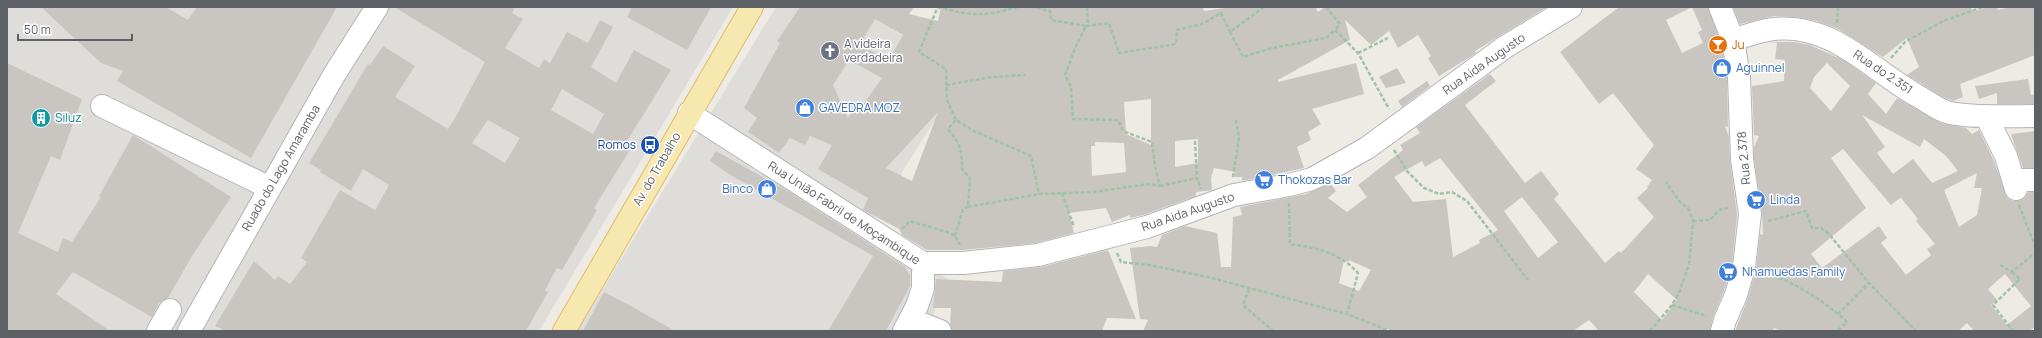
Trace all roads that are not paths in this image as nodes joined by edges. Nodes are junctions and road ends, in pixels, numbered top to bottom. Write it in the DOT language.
graph roads {
  1 [pos="377,7"];
  2 [pos="1571,7"];
  3 [pos="1720,7"];
  4 [pos="748,8"];
  5 [pos="1733,40"];
  6 [pos="102,106"];
  7 [pos="689,113"];
  8 [pos="1986,116"];
  9 [pos="2035,116"];
  10 [pos="2022,183"];
  11 [pos="270,188"];
  12 [pos="924,262"];
  13 [pos="170,310"];
  14 [pos="907,325"];
  15 [pos="1724,326"];
  16 [pos="158,331"];
  17 [pos="189,331"];
  18 [pos="564,331"];
  19 [pos="940,331"];
  1 -- 11 [label="street, Ruado do Lago Amaramba"];
  2 -- 12 [label="street, Rua Aida Augusto"];
  3 -- 5 [label="street, Rua 2.378"];
  4 -- 7 [label="main road, Av. do Trabalho"];
  5 -- 8 [label="street, Rua do 2.351"];
  5 -- 15 [label="street, Rua 2.378"];
  6 -- 11 [label="street"];
  7 -- 12 [label="street, Rua União Fabril de Moçambique"];
  7 -- 18 [label="main road, Av. do Trabalho"];
  8 -- 9 [label="street, Rua do 2.351"];
  8 -- 10 [label="street"];
  11 -- 17 [label="street, Ruado do Lago Amaramba"];
  12 -- 14 [label="street, Rua União Fabril de Moçambique"];
  13 -- 16 [label="street"];
  14 -- 19 [label="street, Rua União Fabril de Moçambique"];
}
